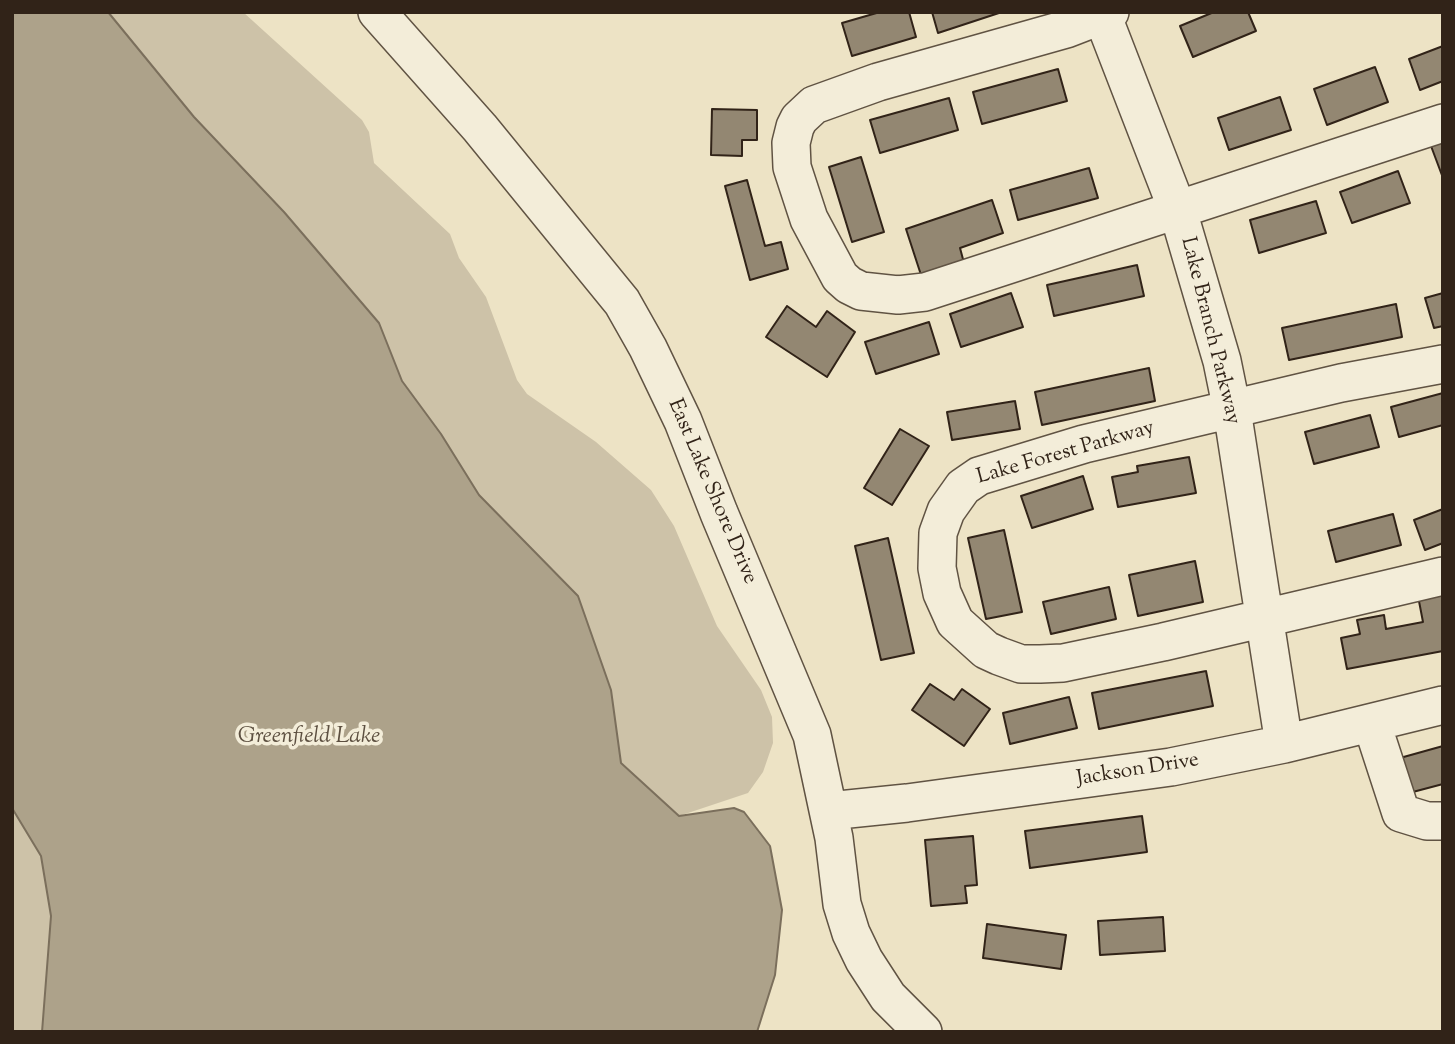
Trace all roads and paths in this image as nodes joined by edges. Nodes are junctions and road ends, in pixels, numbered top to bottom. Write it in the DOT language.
graph roads {
  1 [pos="377,12"];
  2 [pos="1105,13"];
  3 [pos="1443,123"];
  4 [pos="1178,211"];
  5 [pos="1443,364"];
  6 [pos="1232,410"];
  7 [pos="1443,576"];
  8 [pos="1264,617"];
  9 [pos="1443,705"];
  10 [pos="1373,724"];
  11 [pos="1284,744"];
  12 [pos="829,811"];
  13 [pos="1443,821"];
  14 [pos="923,1032"];
  1 -- 12 [label="street, East Lake Shore Drive"];
  2 -- 4 [label="street, Lake Branch Parkway"];
  2 -- 4 [label="street"];
  3 -- 4 [label="street"];
  4 -- 6 [label="street, Lake Branch Parkway"];
  5 -- 6 [label="street, Lake Forest Parkway"];
  6 -- 8 [label="street, Lake Branch Parkway"];
  6 -- 8 [label="street, Lake Forest Parkway"];
  7 -- 8 [label="street, Lake Forest Parkway"];
  8 -- 11 [label="street, Lake Branch Parkway"];
  9 -- 10 [label="street, Jackson Drive"];
  10 -- 11 [label="street, Jackson Drive"];
  10 -- 13 [label="street"];
  11 -- 12 [label="street, Jackson Drive"];
  12 -- 14 [label="street, East Lake Shore Drive"];
}
